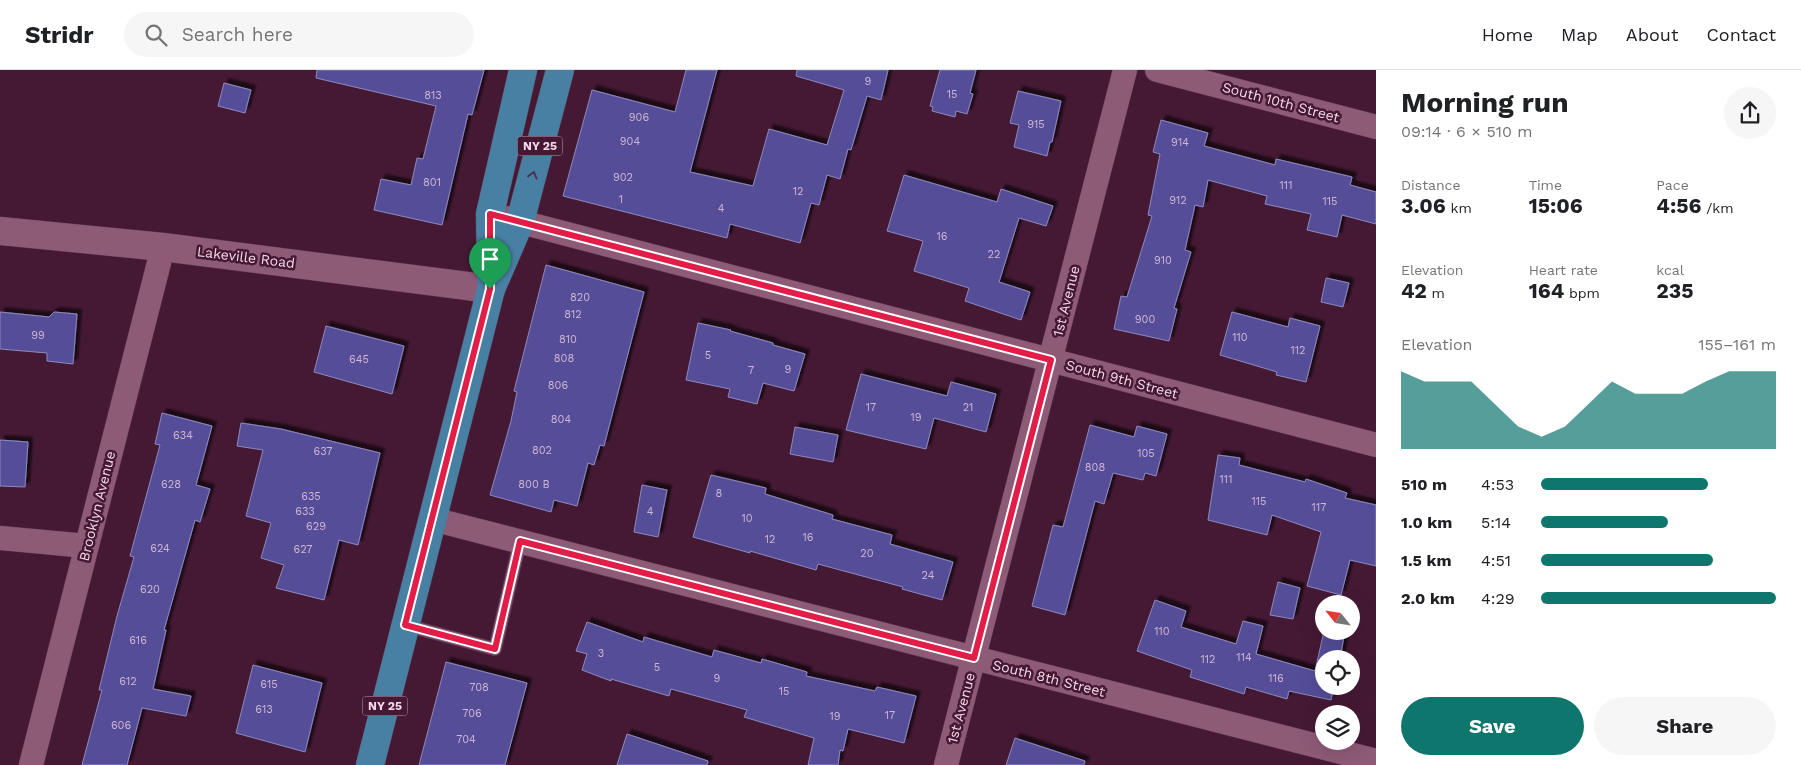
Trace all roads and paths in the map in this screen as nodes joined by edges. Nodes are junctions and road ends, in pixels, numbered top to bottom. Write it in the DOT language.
graph roads {
  1 [pos="523,70"];
  2 [pos="560,70"];
  3 [pos="1125,70"];
  4 [pos="1158,70"];
  5 [pos="1376,127"];
  6 [pos="490,214"];
  7 [pos="520,222"];
  8 [pos="0,231"];
  9 [pos="163,246"];
  10 [pos="490,289"];
  11 [pos="1051,360"];
  12 [pos="1376,445"];
  13 [pos="432,519"];
  14 [pos="0,538"];
  15 [pos="520,541"];
  16 [pos="87,546"];
  17 [pos="405,625"];
  18 [pos="974,658"];
  19 [pos="1376,761"];
  20 [pos="31,765"];
  21 [pos="370,765"];
  22 [pos="946,765"];
  1 -- 6 [label="main road, NY 25"];
  7 -- 2 [label="main road, NY 25, one-way"];
  3 -- 11 [label="street, 1st Avenue"];
  4 -- 5 [label="street, South 10th Street"];
  6 -- 7 [label="street, South 9th Street"];
  6 -- 10 [label="main road, NY 25"];
  7 -- 10 [label="main road, NY 25"];
  7 -- 11 [label="street, South 9th Street"];
  8 -- 9 [label="main road, Lakeville Road"];
  9 -- 10 [label="main road, Lakeville Road"];
  9 -- 16 [label="street, Brooklyn Avenue"];
  10 -- 13 [label="main road, NY 25"];
  11 -- 12 [label="street, South 9th Street"];
  11 -- 18 [label="street, 1st Avenue"];
  13 -- 15 [label="street, South 8th Street"];
  13 -- 17 [label="main road, NY 25"];
  14 -- 16 [label="street"];
  15 -- 17 [label="lane"];
  15 -- 18 [label="street, South 8th Street"];
  16 -- 20 [label="street, Brooklyn Avenue"];
  17 -- 21 [label="main road, NY 25"];
  18 -- 19 [label="street, South 8th Street"];
  18 -- 22 [label="street, 1st Avenue"];
}
